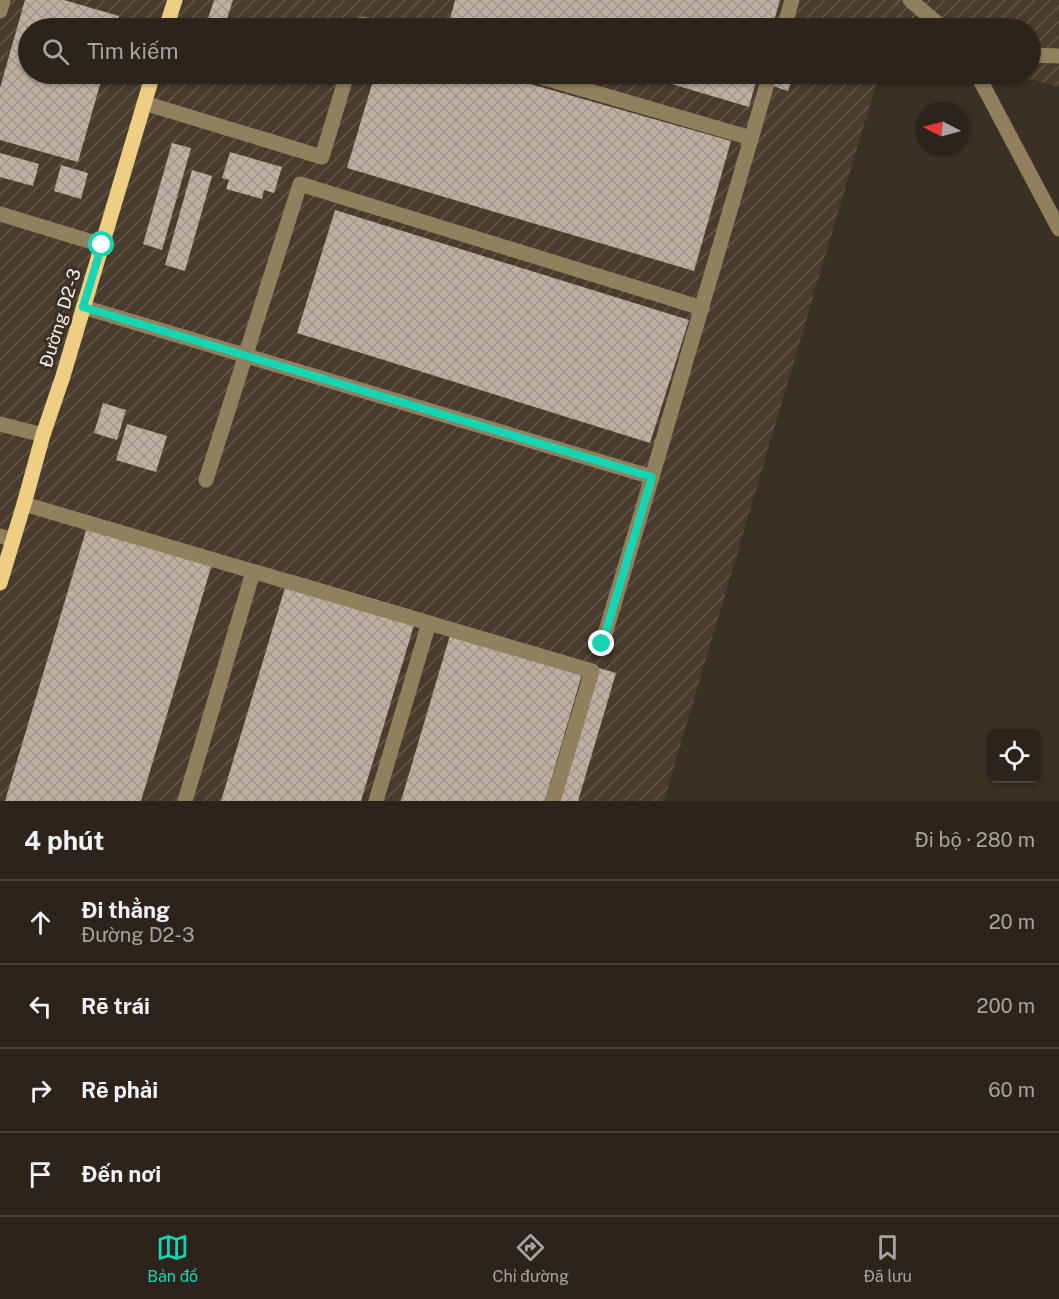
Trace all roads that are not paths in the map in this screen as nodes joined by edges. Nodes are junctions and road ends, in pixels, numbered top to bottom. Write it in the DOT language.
graph roads {
  1 [pos="3,0"];
  2 [pos="175,0"];
  3 [pos="792,0"];
  4 [pos="910,0"];
  5 [pos="0,11"];
  6 [pos="169,18"];
  7 [pos="787,18"];
  8 [pos="931,18"];
  9 [pos="1041,55"];
  10 [pos="1059,56"];
  11 [pos="150,84"];
  12 [pos="344,84"];
  13 [pos="565,84"];
  14 [pos="767,84"];
  15 [pos="981,84"];
  16 [pos="144,103"];
  17 [pos="751,138"];
  18 [pos="0,214"];
  19 [pos="1059,229"];
  20 [pos="102,245"];
  21 [pos="83,307"];
  22 [pos="702,308"];
  23 [pos="245,355"];
  24 [pos="0,424"];
  25 [pos="43,435"];
  26 [pos="652,477"];
  27 [pos="206,480"];
  28 [pos="24,504"];
  29 [pos="7,538"];
  30 [pos="253,572"];
  31 [pos="0,583"];
  32 [pos="429,623"];
  33 [pos="602,644"];
  34 [pos="185,801"];
  35 [pos="376,801"];
  36 [pos="553,801"];
  1 -- 5 [label="street"];
  2 -- 6 [label="main road"];
  3 -- 7 [label="street"];
  4 -- 8 [label="street"];
  9 -- 10 [label="street"];
  11 -- 16 [label="main road, Đường D2-3"];
  12 -- 16 [label="street"];
  13 -- 17 [label="street"];
  14 -- 17 [label="street"];
  15 -- 19 [label="street"];
  16 -- 20 [label="main road, Đường D2-3"];
  17 -- 22 [label="street"];
  18 -- 20 [label="street"];
  20 -- 21 [label="main road, Đường D2-3"];
  21 -- 23 [label="street"];
  21 -- 25 [label="main road, Đường D2-3"];
  22 -- 23 [label="street"];
  22 -- 26 [label="street"];
  23 -- 26 [label="street"];
  23 -- 27 [label="street"];
  24 -- 25 [label="street"];
  25 -- 28 [label="main road, Đường D2-3"];
  26 -- 33 [label="street"];
  28 -- 29 [label="main road, Đường D2-3"];
  28 -- 30 [label="street"];
  29 -- 31 [label="main road, Đường D2-3"];
  30 -- 32 [label="street"];
  30 -- 34 [label="street"];
  32 -- 35 [label="street"];
  32 -- 36 [label="street"];
}
